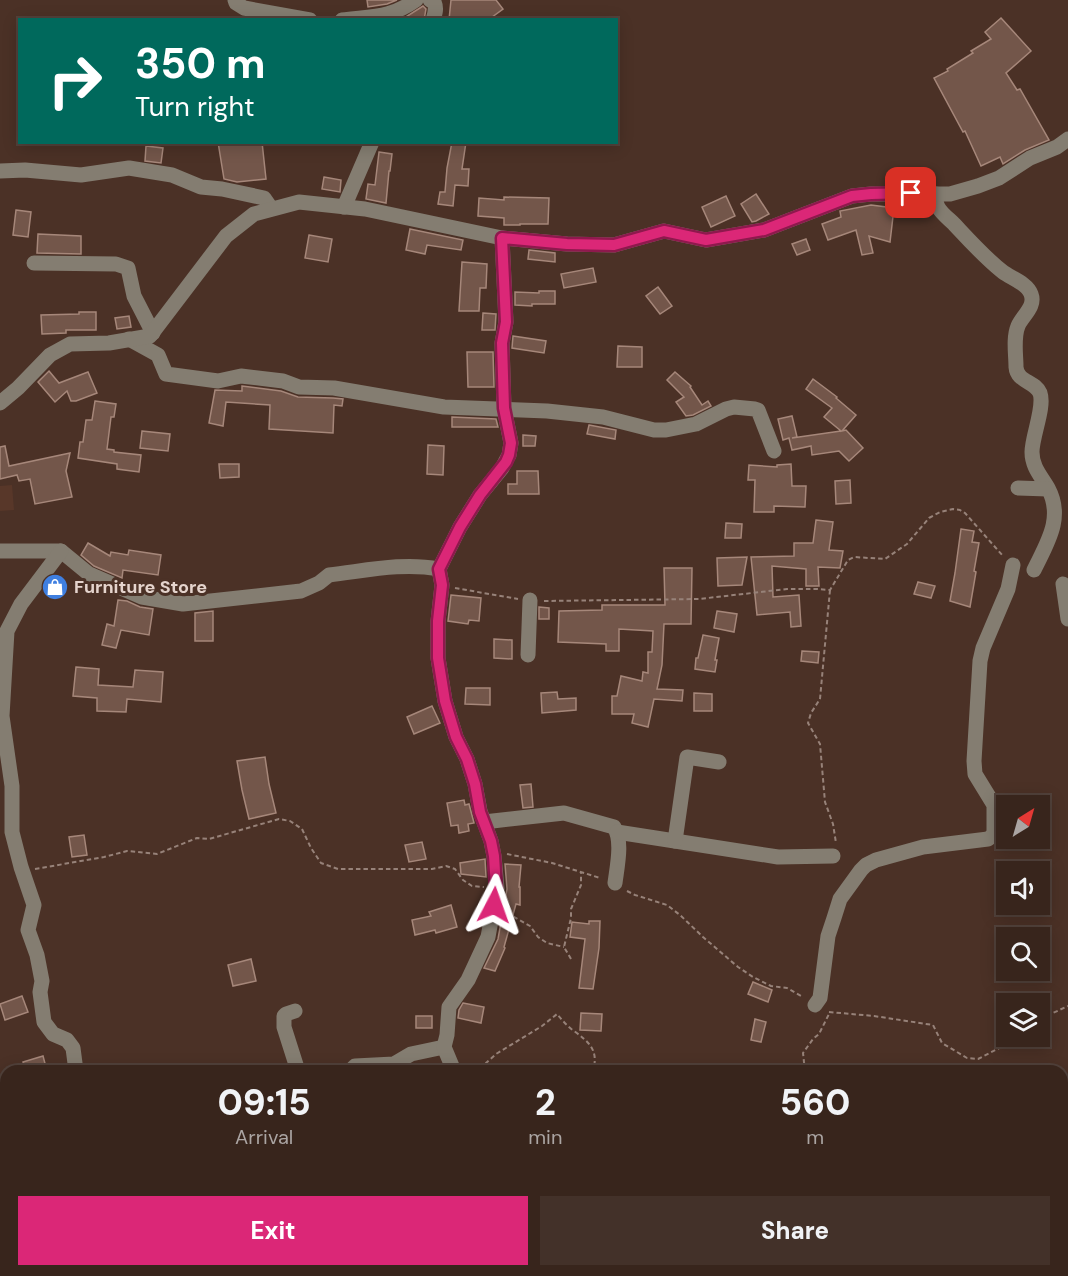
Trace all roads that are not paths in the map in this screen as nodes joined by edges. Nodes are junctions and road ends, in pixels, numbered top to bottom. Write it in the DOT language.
graph roads {
  1 [pos="235,0"];
  2 [pos="416,0"];
  3 [pos="430,0"];
  4 [pos="299,18"];
  5 [pos="361,18"];
  6 [pos="434,18"];
  7 [pos="1068,139"];
  8 [pos="371,144"];
  9 [pos="0,171"];
  10 [pos="936,194"];
  11 [pos="344,207"];
  12 [pos="271,208"];
  13 [pos="502,238"];
  14 [pos="34,262"];
  15 [pos="153,333"];
  16 [pos="129,339"];
  17 [pos="0,403"];
  18 [pos="504,408"];
  19 [pos="774,451"];
  20 [pos="1018,488"];
  21 [pos="1048,489"];
  22 [pos="1061,508"];
  23 [pos="0,551"];
  24 [pos="61,551"];
  25 [pos="1013,565"];
  26 [pos="439,569"];
  27 [pos="1034,570"];
  28 [pos="1063,584"];
  29 [pos="530,600"];
  30 [pos="1068,619"];
  31 [pos="528,655"];
  32 [pos="719,762"];
  33 [pos="484,822"];
  34 [pos="617,832"];
  35 [pos="675,841"];
  36 [pos="834,856"];
  37 [pos="615,883"];
  38 [pos="815,1005"];
  39 [pos="295,1011"];
  40 [pos="444,1047"];
  41 [pos="75,1065"];
  42 [pos="296,1065"];
  43 [pos="374,1065"];
  44 [pos="452,1065"];
  1 -- 4 [label="street"];
  2 -- 5 [label="street"];
  3 -- 6 [label="street"];
  7 -- 10 [label="street"];
  8 -- 11 [label="street"];
  9 -- 12 [label="street"];
  10 -- 13 [label="street"];
  10 -- 21 [label="street"];
  11 -- 12 [label="street"];
  11 -- 13 [label="street"];
  12 -- 15 [label="street"];
  13 -- 18 [label="street"];
  14 -- 15 [label="street"];
  15 -- 16 [label="street"];
  16 -- 17 [label="street"];
  16 -- 18 [label="street"];
  18 -- 19 [label="street"];
  18 -- 26 [label="street"];
  20 -- 21 [label="street"];
  21 -- 22 [label="street"];
  22 -- 27 [label="street"];
  23 -- 24 [label="street"];
  24 -- 26 [label="street"];
  24 -- 41 [label="street"];
  25 -- 38 [label="street"];
  26 -- 33 [label="street"];
  28 -- 30 [label="street"];
  29 -- 31 [label="street"];
  32 -- 35 [label="street"];
  33 -- 34 [label="street"];
  33 -- 40 [label="street"];
  34 -- 35 [label="street"];
  34 -- 37 [label="street"];
  35 -- 36 [label="street"];
  39 -- 42 [label="street"];
  40 -- 43 [label="street"];
  40 -- 44 [label="street"];
}
